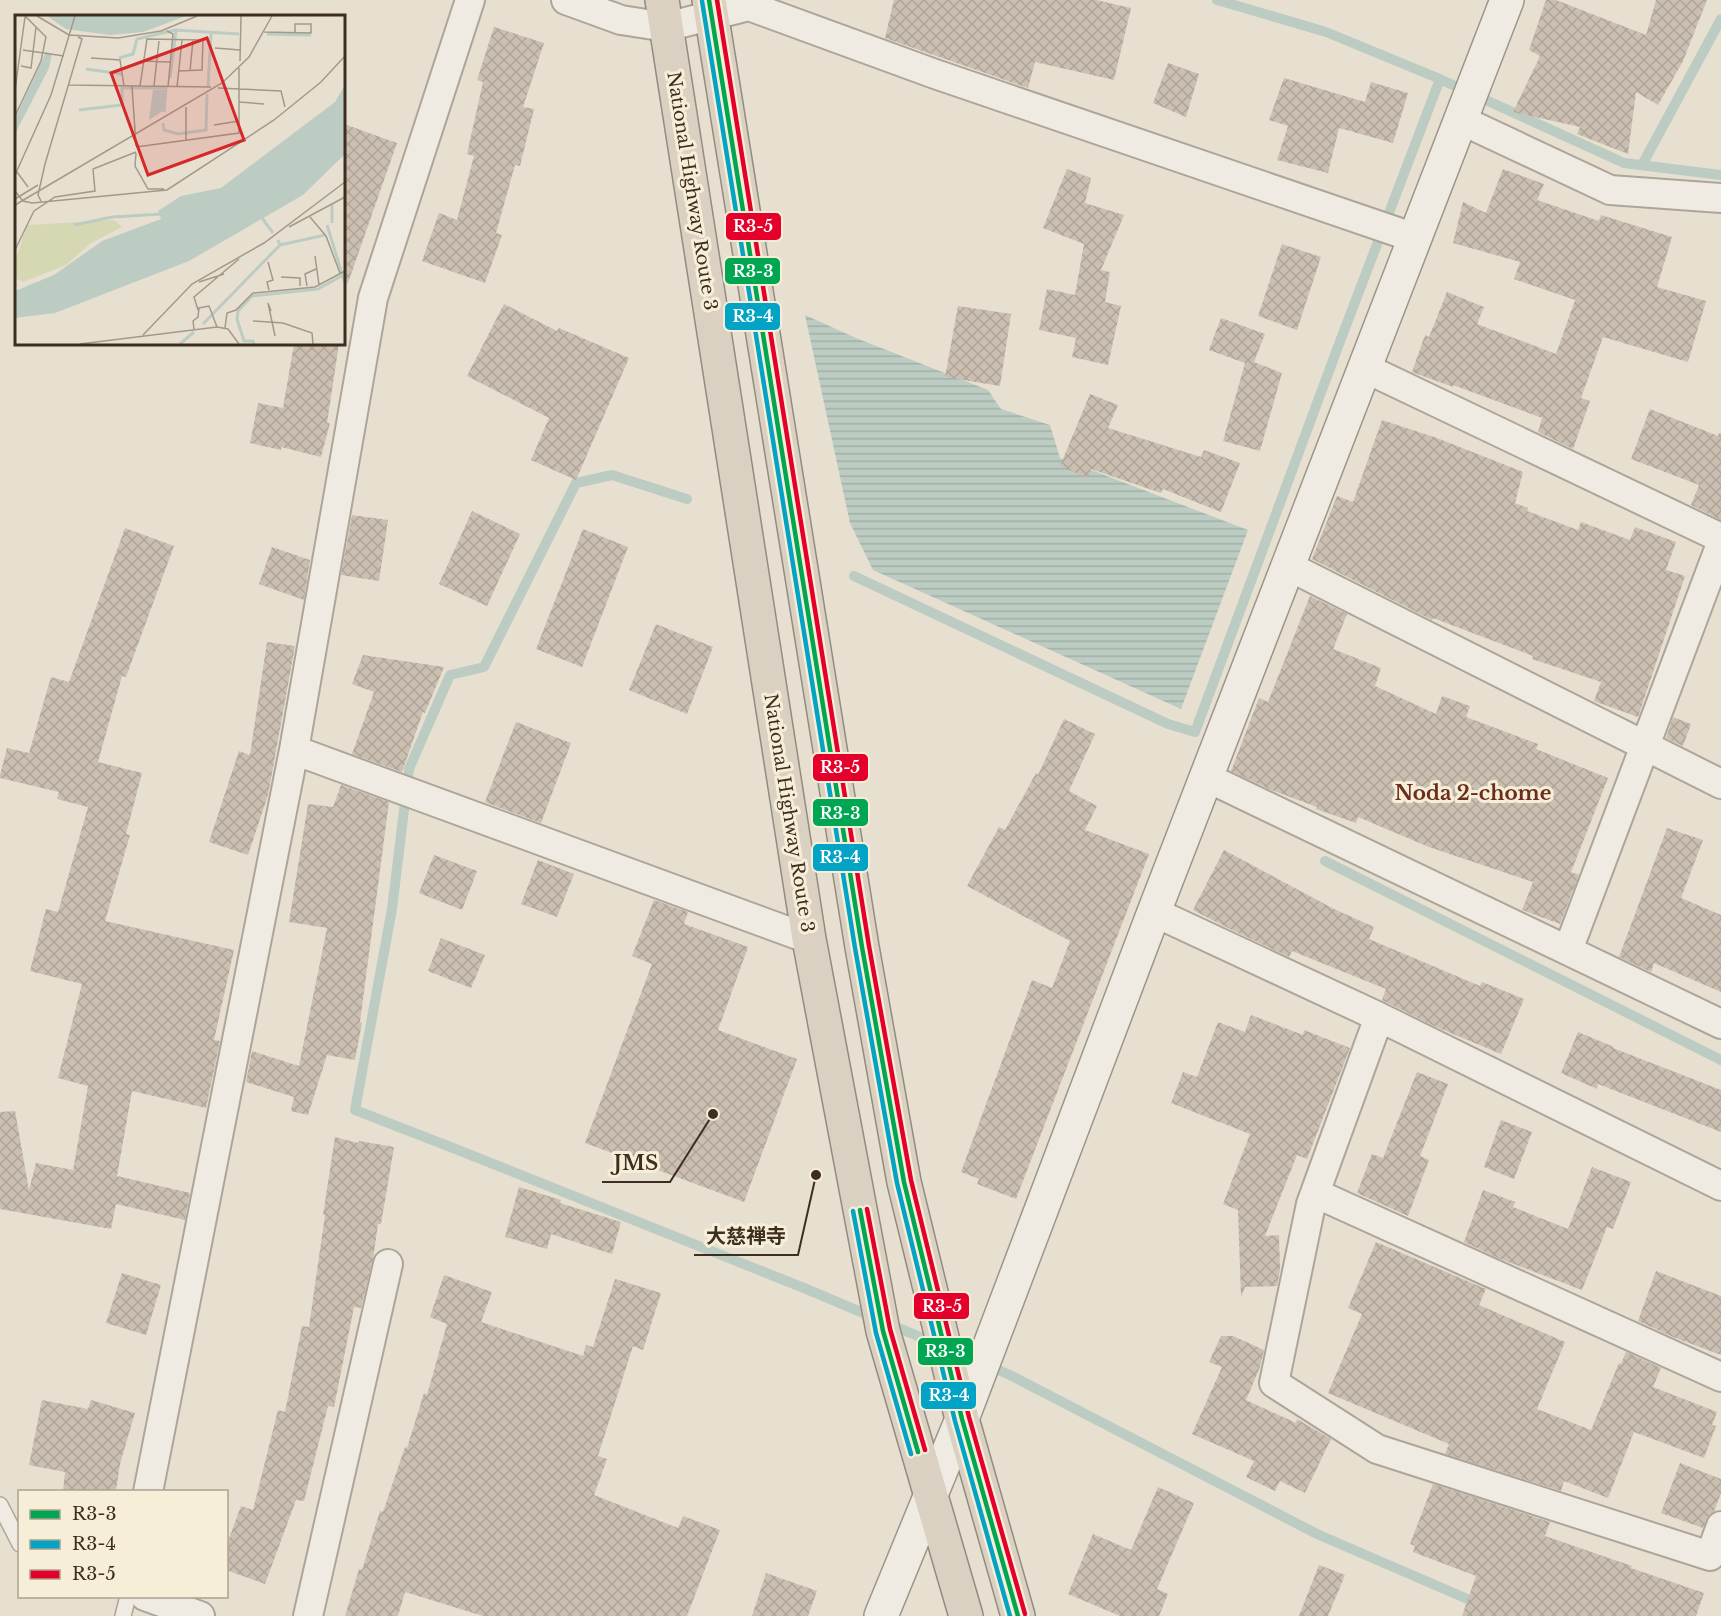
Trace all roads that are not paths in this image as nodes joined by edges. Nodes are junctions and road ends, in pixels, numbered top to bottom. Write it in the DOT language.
graph roads {
  1 [pos="470,0"];
  2 [pos="566,0"];
  3 [pos="1507,0"];
  4 [pos="710,8"];
  5 [pos="664,14"];
  6 [pos="1461,120"];
  7 [pos="1721,198"];
  8 [pos="1415,238"];
  9 [pos="1365,368"];
  10 [pos="1721,538"];
  11 [pos="1721,544"];
  12 [pos="1288,566"];
  13 [pos="1646,747"];
  14 [pos="294,750"];
  15 [pos="1206,777"];
  16 [pos="1721,784"];
  17 [pos="1154,912"];
  18 [pos="809,939"];
  19 [pos="1568,950"];
  20 [pos="1379,1017"];
  21 [pos="1721,1024"];
  22 [pos="1721,1186"];
  23 [pos="1315,1193"];
  24 [pos="388,1264"];
  25 [pos="1721,1377"];
  26 [pos="962,1419"];
  27 [pos="148,1490"];
  28 [pos="931,1496"];
  29 [pos="0,1505"];
  30 [pos="1721,1526"];
  31 [pos="18,1540"];
  32 [pos="128,1598"];
  33 [pos="150,1598"];
  34 [pos="123,1616"];
  35 [pos="200,1616"];
  36 [pos="308,1616"];
  37 [pos="881,1616"];
  38 [pos="966,1616"];
  39 [pos="1018,1616"];
  1 -- 14 [label="street"];
  2 -- 5 [label="street"];
  3 -- 6 [label="street"];
  4 -- 5 [label="street"];
  4 -- 8 [label="street"];
  4 -- 26 [label="highway"];
  5 -- 18 [label="highway, National Highway Route 3"];
  6 -- 7 [label="street"];
  6 -- 8 [label="street"];
  8 -- 9 [label="street"];
  9 -- 10 [label="street"];
  9 -- 12 [label="street"];
  11 -- 13 [label="street"];
  12 -- 13 [label="street"];
  12 -- 15 [label="street"];
  13 -- 16 [label="street"];
  13 -- 19 [label="street"];
  14 -- 18 [label="street"];
  14 -- 27 [label="street"];
  15 -- 17 [label="street"];
  15 -- 19 [label="street"];
  17 -- 20 [label="street"];
  17 -- 26 [label="street"];
  18 -- 28 [label="highway, National Highway Route 3"];
  19 -- 21 [label="street"];
  20 -- 22 [label="street"];
  20 -- 23 [label="street"];
  23 -- 25 [label="street"];
  23 -- 30 [label="street"];
  24 -- 36 [label="street"];
  26 -- 28 [label="street"];
  26 -- 39 [label="highway"];
  28 -- 37 [label="street"];
  28 -- 38 [label="highway, National Highway Route 3"];
  29 -- 31 [label="lane"];
  32 -- 34 [label="lane"];
  33 -- 35 [label="street"];
}
